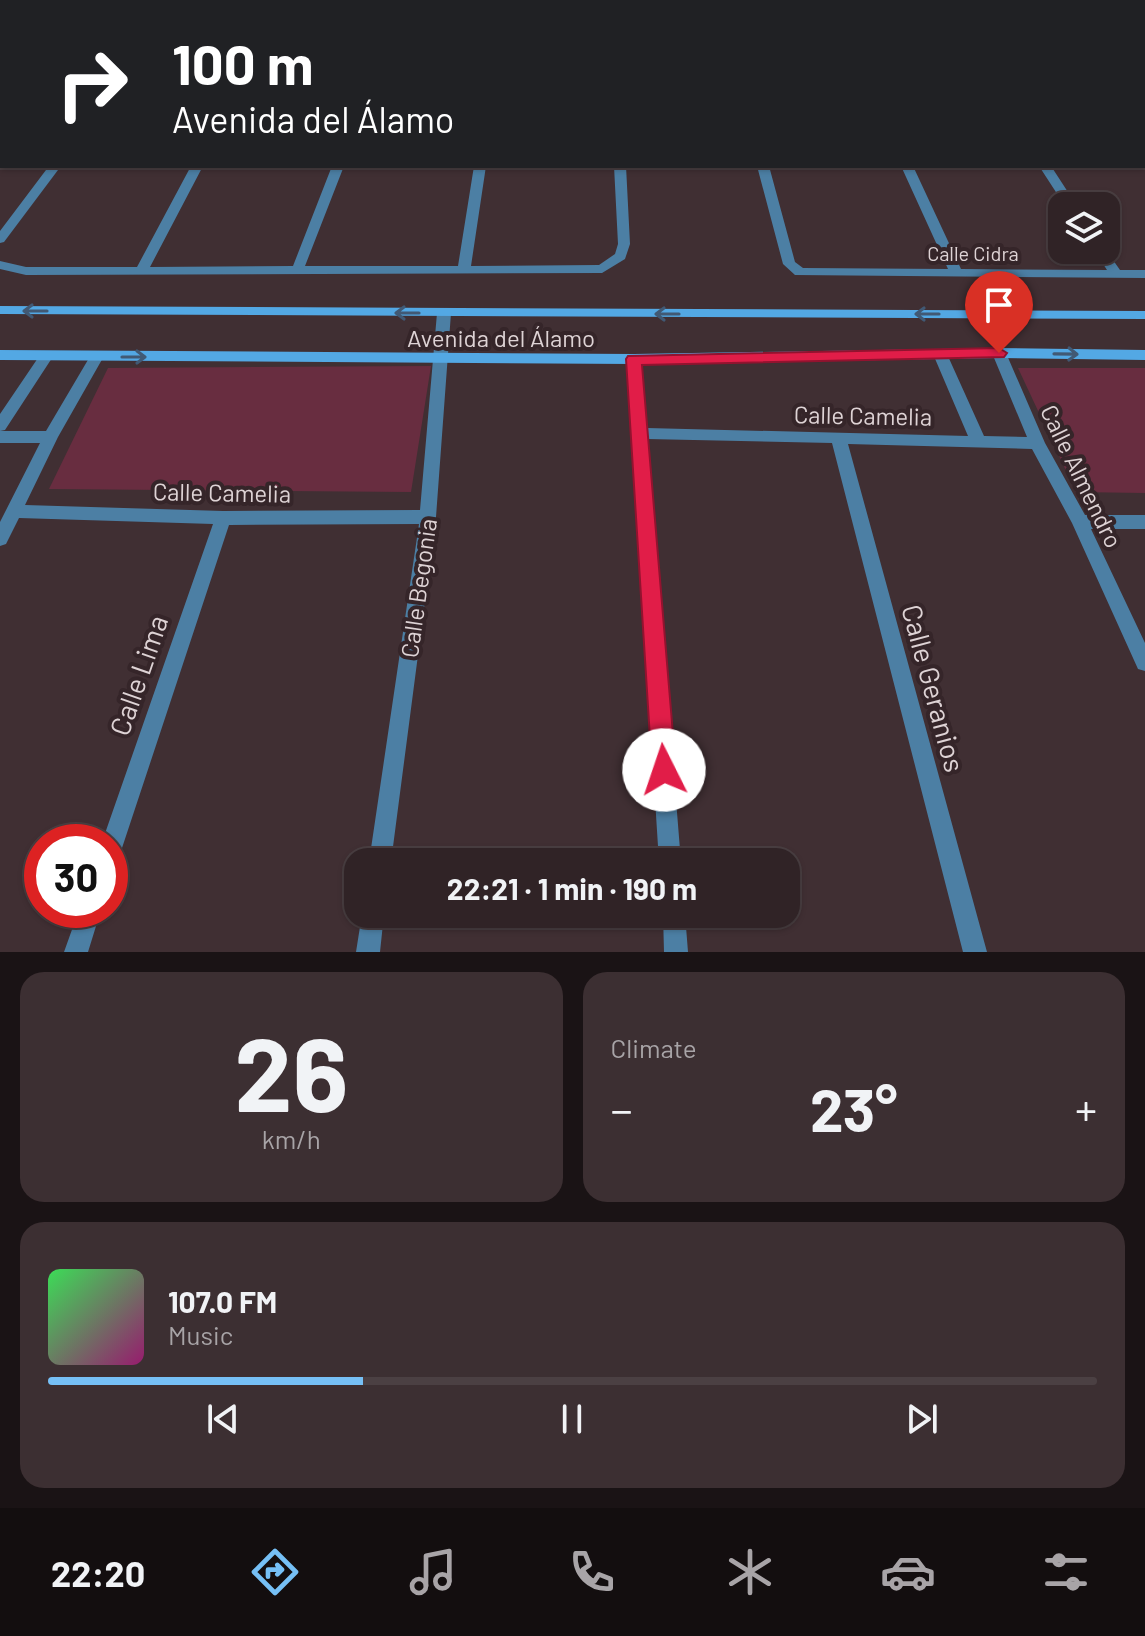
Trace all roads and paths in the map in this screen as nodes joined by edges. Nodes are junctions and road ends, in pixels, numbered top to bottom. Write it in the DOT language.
graph roads {
  1 [pos="53,168"];
  2 [pos="196,168"];
  3 [pos="337,168"];
  4 [pos="480,168"];
  5 [pos="620,168"];
  6 [pos="764,168"];
  7 [pos="908,168"];
  8 [pos="1046,168"];
  9 [pos="1062,192"];
  10 [pos="0,239"];
  11 [pos="1109,264"];
  12 [pos="0,265"];
  13 [pos="298,269"];
  14 [pos="141,271"];
  15 [pos="464,271"];
  16 [pos="957,274"];
  17 [pos="1116,274"];
  18 [pos="1145,274"];
  19 [pos="0,310"];
  20 [pos="444,313"];
  21 [pos="1145,315"];
  22 [pos="999,353"];
  23 [pos="940,354"];
  24 [pos="0,355"];
  25 [pos="47,355"];
  26 [pos="1145,355"];
  27 [pos="97,356"];
  28 [pos="441,359"];
  29 [pos="634,359"];
  30 [pos="0,426"];
  31 [pos="641,433"];
  32 [pos="0,437"];
  33 [pos="50,437"];
  34 [pos="839,439"];
  35 [pos="978,441"];
  36 [pos="1037,443"];
  37 [pos="15,511"];
  38 [pos="428,517"];
  39 [pos="223,518"];
  40 [pos="1080,522"];
  41 [pos="1145,522"];
  42 [pos="0,539"];
  43 [pos="1145,663"];
  44 [pos="119,824"];
  45 [pos="382,848"];
  46 [pos="669,848"];
  47 [pos="84,928"];
  48 [pos="371,928"];
  49 [pos="675,928"];
  50 [pos="76,952"];
  51 [pos="368,952"];
  52 [pos="676,952"];
  53 [pos="975,952"];
  1 -- 10 [label="street"];
  2 -- 14 [label="street"];
  3 -- 13 [label="street"];
  4 -- 15 [label="street"];
  5 -- 15 [label="street"];
  6 -- 16 [label="street, Calle Cidra"];
  7 -- 16 [label="street"];
  8 -- 9 [label="street"];
  11 -- 17 [label="street"];
  12 -- 14 [label="street"];
  13 -- 14 [label="street"];
  13 -- 15 [label="street"];
  16 -- 17 [label="street, Calle Cidra"];
  17 -- 18 [label="street, Calle Cidra"];
  20 -- 19 [label="street, Avenida del Álamo, one-way"];
  21 -- 20 [label="street, Avenida del Álamo, one-way"];
  20 -- 28 [label="street, Calle Begonia"];
  22 -- 23 [label="street, Avenida del Álamo"];
  22 -- 26 [label="street, Avenida del Álamo, one-way"];
  22 -- 36 [label="street, Calle Almendro"];
  23 -- 29 [label="street, Avenida del Álamo"];
  23 -- 35 [label="street"];
  24 -- 25 [label="street, Avenida del Álamo"];
  25 -- 27 [label="street, Avenida del Álamo"];
  25 -- 30 [label="street"];
  27 -- 28 [label="street, Avenida del Álamo, one-way"];
  27 -- 33 [label="street"];
  28 -- 29 [label="street, Avenida del Álamo"];
  28 -- 38 [label="street, Calle Begonia"];
  29 -- 31 [label="street"];
  31 -- 34 [label="street, Calle Camelia"];
  31 -- 46 [label="street"];
  32 -- 33 [label="street"];
  33 -- 37 [label="street"];
  34 -- 35 [label="street, Calle Camelia"];
  34 -- 53 [label="street, Calle Geranios"];
  35 -- 36 [label="street, Calle Camelia"];
  36 -- 40 [label="street, Calle Almendro"];
  37 -- 39 [label="street, Calle Camelia"];
  37 -- 42 [label="street"];
  38 -- 39 [label="street, Calle Camelia"];
  38 -- 45 [label="street, Calle Begonia"];
  39 -- 44 [label="street, Calle Lima"];
  40 -- 41 [label="street"];
  40 -- 43 [label="street, Calle Almendro"];
  47 -- 50 [label="street"];
  48 -- 51 [label="street"];
  49 -- 52 [label="street"];
}
